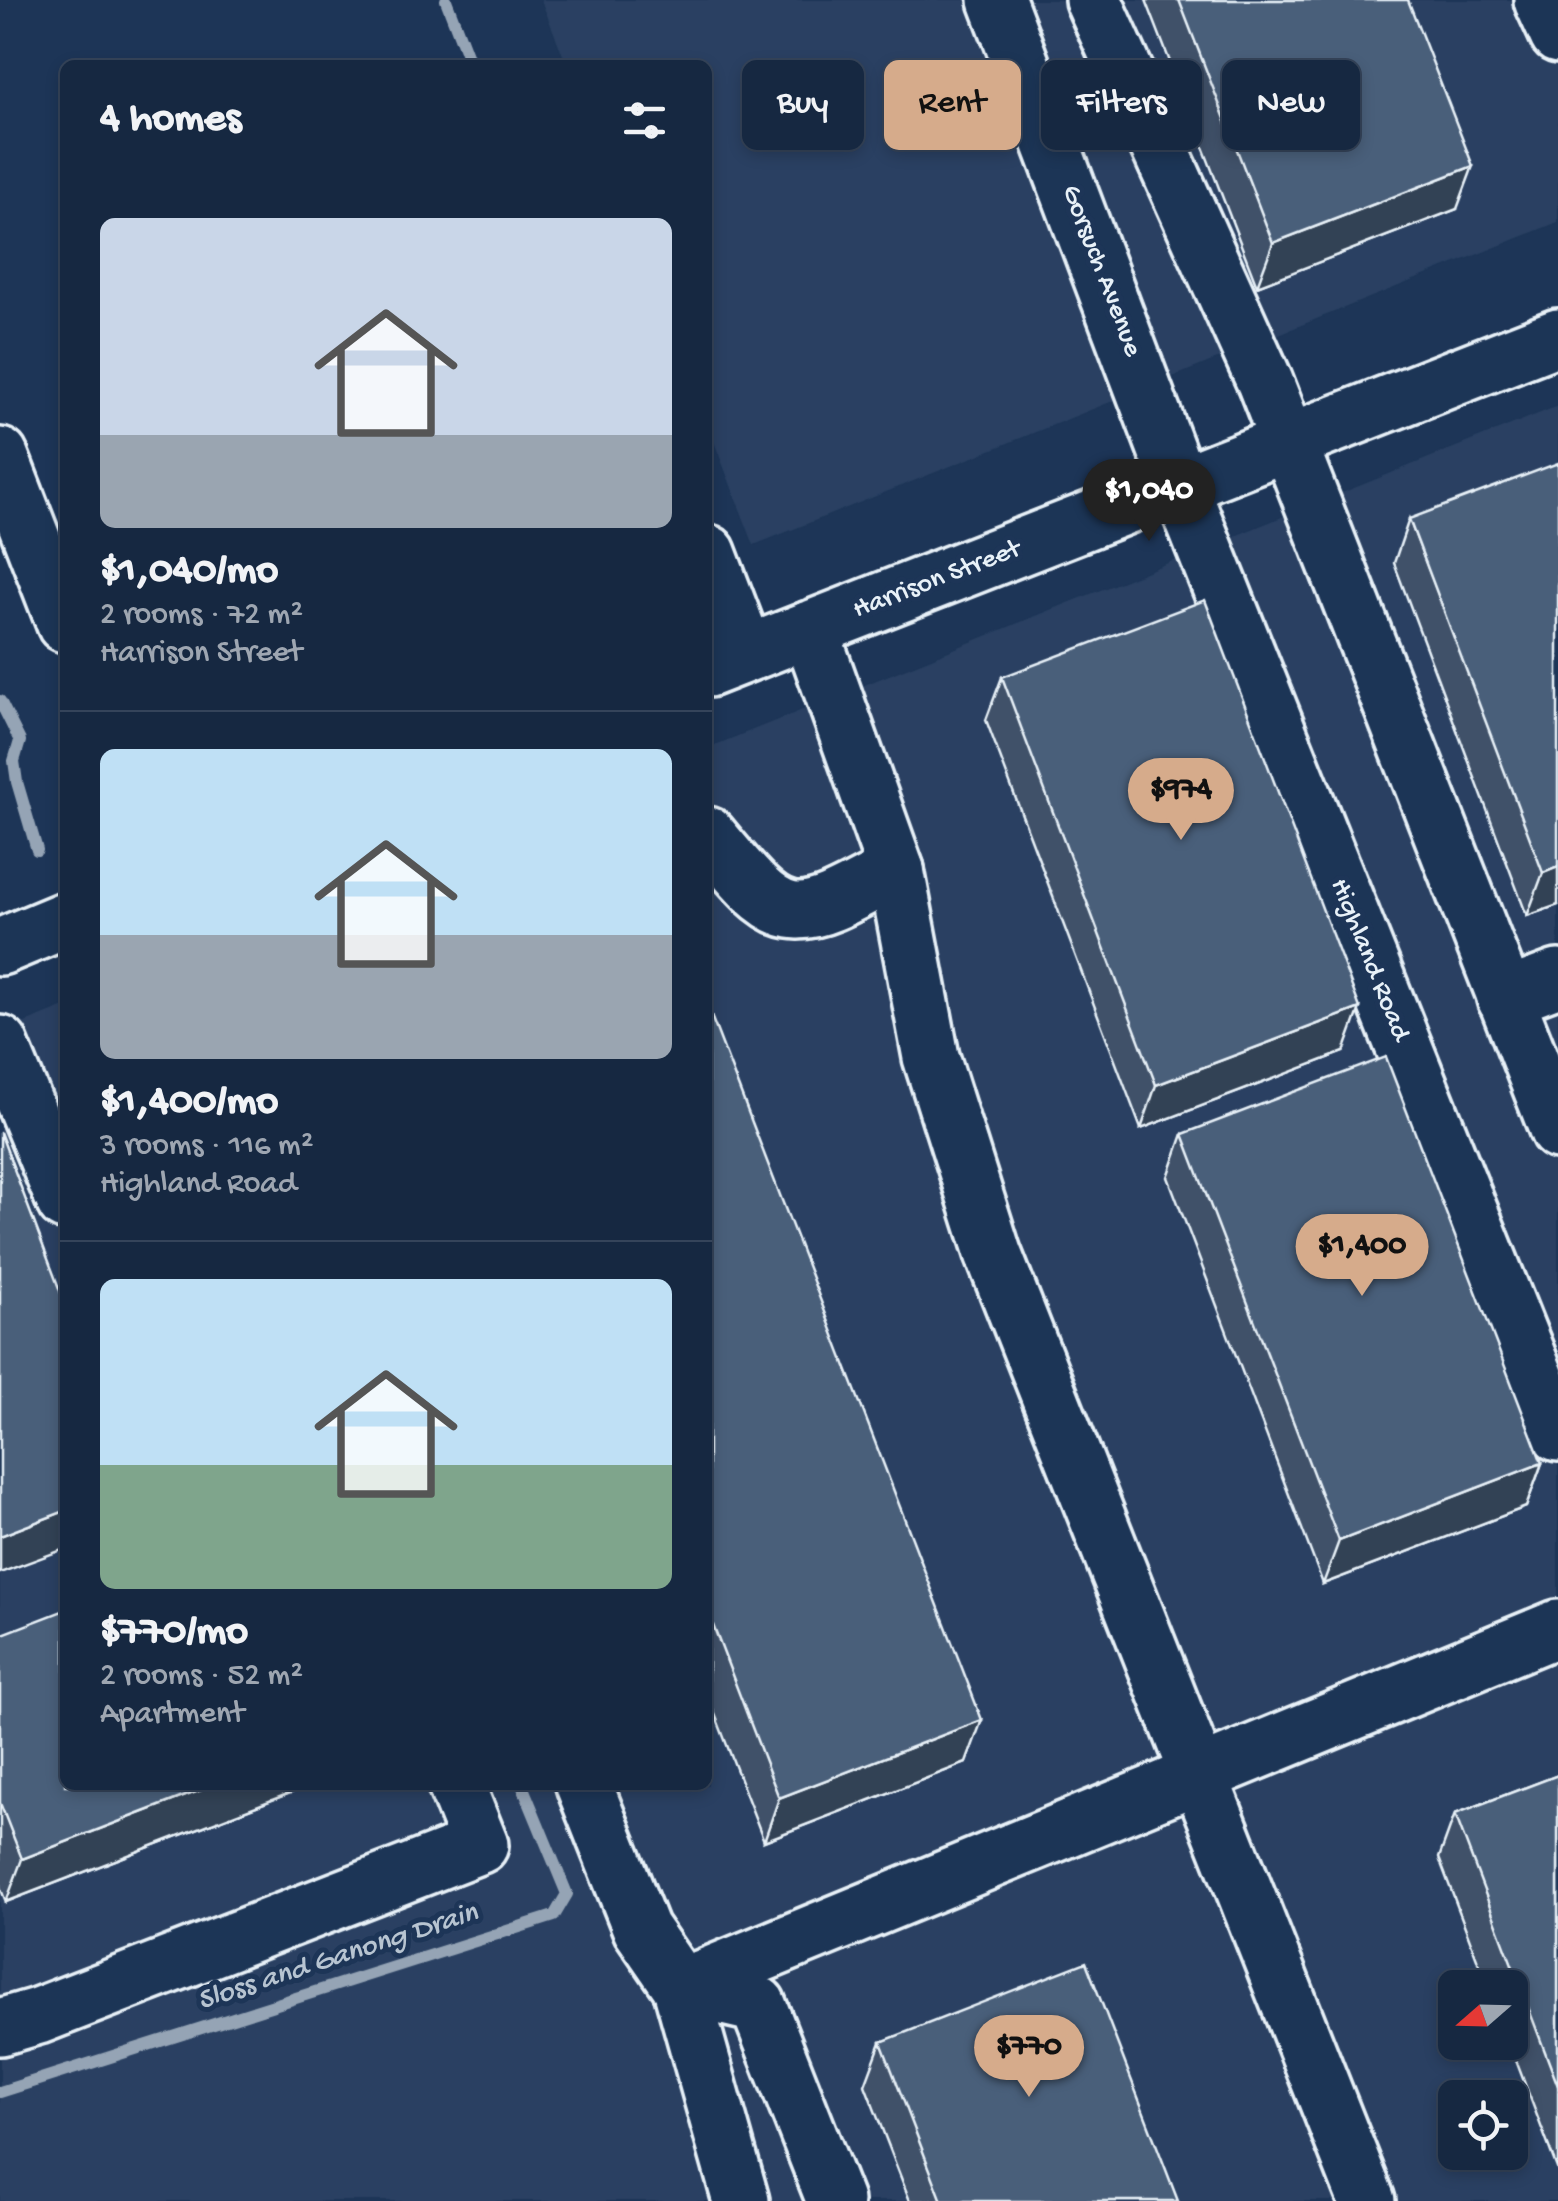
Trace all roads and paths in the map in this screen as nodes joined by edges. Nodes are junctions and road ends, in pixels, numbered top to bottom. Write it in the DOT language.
graph roads {
  1 [pos="997,0"];
  2 [pos="1093,0"];
  3 [pos="1542,0"];
  4 [pos="1558,36"];
  5 [pos="1558,337"];
  6 [pos="1289,443"];
  7 [pos="0,456"];
  8 [pos="1180,486"];
  9 [pos="712,576"];
  10 [pos="60,611"];
  11 [pos="810,629"];
  12 [pos="727,661"];
  13 [pos="712,840"];
  14 [pos="896,870"];
  15 [pos="60,922"];
  16 [pos="0,947"];
  17 [pos="1558,978"];
  18 [pos="1505,998"];
  19 [pos="0,1044"];
  20 [pos="1558,1132"];
  21 [pos="60,1190"];
  22 [pos="1558,1434"];
  23 [pos="1558,1628"];
  24 [pos="1200,1778"];
  25 [pos="458,1790"];
  26 [pos="586,1790"];
  27 [pos="681,1987"];
  28 [pos="0,2026"];
  29 [pos="740,2201"];
  30 [pos="835,2201"];
  31 [pos="1367,2201"];
  1 -- 8 [label="street, Gorsuch Avenue"];
  2 -- 6 [label="street"];
  3 -- 4 [label="street"];
  5 -- 6 [label="street, Harrison Street"];
  6 -- 8 [label="street, Harrison Street"];
  6 -- 18 [label="street"];
  7 -- 10 [label="street"];
  8 -- 11 [label="street, Harrison Street"];
  8 -- 22 [label="street, Highland Road"];
  9 -- 12 [label="street"];
  11 -- 12 [label="street, Harrison Street"];
  11 -- 14 [label="street"];
  13 -- 14 [label="street"];
  14 -- 24 [label="street"];
  15 -- 16 [label="street"];
  17 -- 18 [label="street"];
  18 -- 20 [label="street"];
  19 -- 21 [label="street"];
  23 -- 24 [label="street"];
  24 -- 27 [label="street"];
  24 -- 31 [label="street"];
  25 -- 28 [label="street"];
  26 -- 27 [label="street"];
  27 -- 29 [label="street"];
  27 -- 30 [label="street"];
}
